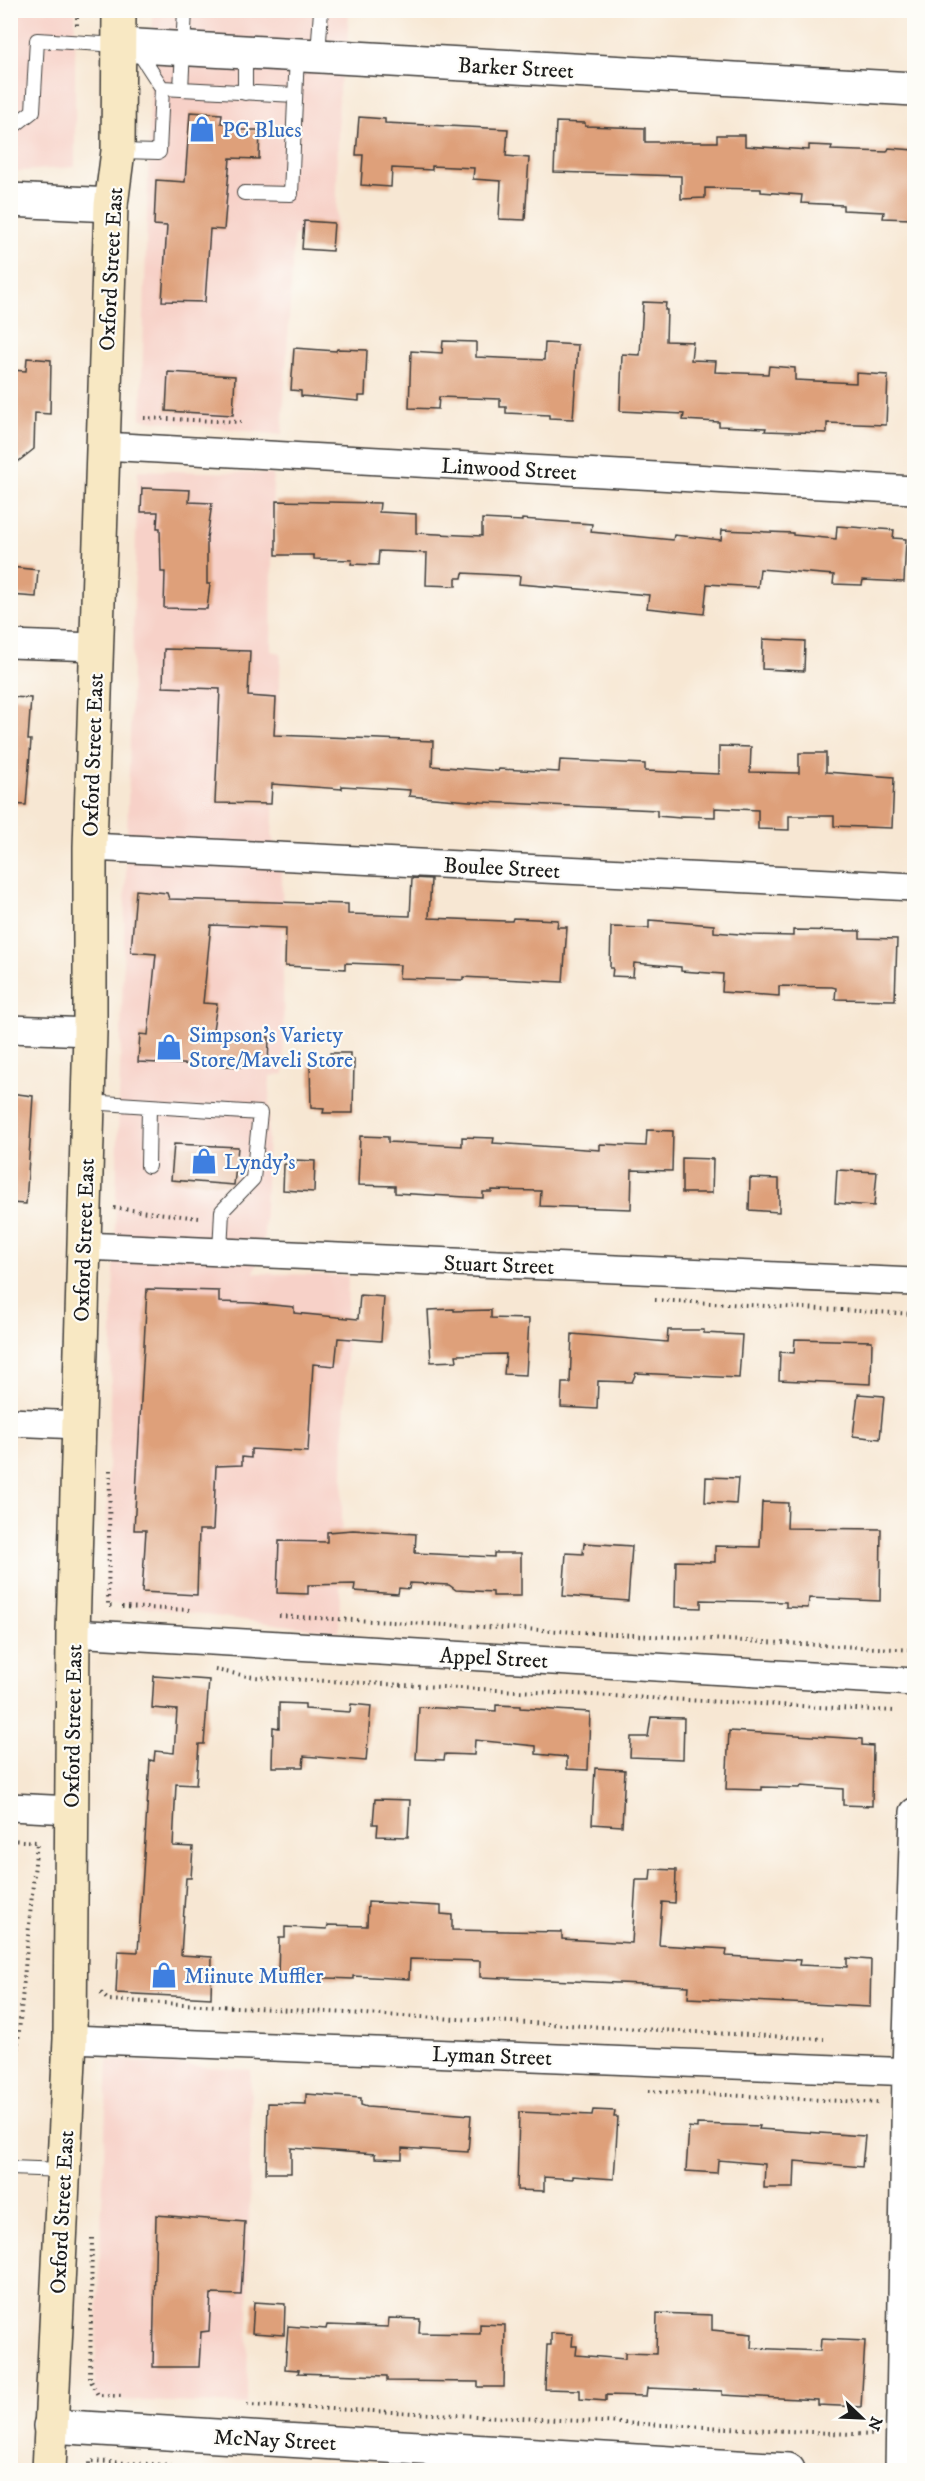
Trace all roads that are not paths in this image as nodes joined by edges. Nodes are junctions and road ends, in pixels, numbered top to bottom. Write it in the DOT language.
graph roads {
  1 [pos="119,10"];
  2 [pos="185,10"];
  3 [pos="321,10"];
  4 [pos="127,45"];
  5 [pos="183,48"];
  6 [pos="245,52"];
  7 [pos="308,55"];
  8 [pos="162,88"];
  9 [pos="181,89"];
  10 [pos="915,89"];
  11 [pos="245,93"];
  12 [pos="295,95"];
  13 [pos="10,125"];
  14 [pos="118,151"];
  15 [pos="244,194"];
  16 [pos="10,200"];
  17 [pos="111,205"];
  18 [pos="103,446"];
  19 [pos="915,490"];
  20 [pos="10,644"];
  21 [pos="96,647"];
  22 [pos="90,847"];
  23 [pos="915,886"];
  24 [pos="10,1029"];
  25 [pos="90,1032"];
  26 [pos="87,1102"];
  27 [pos="149,1106"];
  28 [pos="148,1166"];
  29 [pos="83,1246"];
  30 [pos="220,1252"];
  31 [pos="915,1282"];
  32 [pos="10,1422"];
  33 [pos="78,1425"];
  34 [pos="73,1633"];
  35 [pos="915,1682"];
  36 [pos="10,1807"];
  37 [pos="71,1810"];
  38 [pos="915,1812"];
  39 [pos="70,2039"];
  40 [pos="910,2071"];
  41 [pos="10,2168"];
  42 [pos="63,2170"];
  43 [pos="50,2426"];
  44 [pos="49,2470"];
  45 [pos="788,2470"];
  46 [pos="899,2470"];
  1 -- 4 [label="main road, Oxford Street East"];
  2 -- 5 [label="lane"];
  3 -- 7 [label="lane"];
  4 -- 5 [label="street, Barker Street"];
  4 -- 8 [label="lane"];
  4 -- 13 [label="lane"];
  4 -- 14 [label="main road, Oxford Street East"];
  5 -- 6 [label="street, Barker Street"];
  5 -- 9 [label="lane"];
  6 -- 7 [label="street, Barker Street"];
  6 -- 11 [label="lane"];
  7 -- 10 [label="street, Barker Street"];
  7 -- 12 [label="lane"];
  8 -- 9 [label="lane"];
  8 -- 14 [label="lane"];
  9 -- 11 [label="lane"];
  11 -- 12 [label="lane"];
  12 -- 15 [label="lane"];
  14 -- 17 [label="main road, Oxford Street East"];
  16 -- 17 [label="street"];
  17 -- 18 [label="main road, Oxford Street East"];
  18 -- 19 [label="street, Linwood Street"];
  18 -- 21 [label="main road, Oxford Street East"];
  20 -- 21 [label="street"];
  21 -- 22 [label="main road, Oxford Street East"];
  22 -- 23 [label="street, Boulee Street"];
  22 -- 25 [label="main road, Oxford Street East"];
  24 -- 25 [label="street"];
  25 -- 26 [label="main road, Oxford Street East"];
  26 -- 27 [label="lane"];
  26 -- 29 [label="main road, Oxford Street East"];
  27 -- 28 [label="lane"];
  27 -- 30 [label="lane"];
  29 -- 30 [label="street, Stuart Street"];
  29 -- 33 [label="main road, Oxford Street East"];
  30 -- 31 [label="street, Stuart Street"];
  32 -- 33 [label="street"];
  33 -- 34 [label="main road, Oxford Street East"];
  34 -- 35 [label="street, Appel Street"];
  34 -- 37 [label="main road, Oxford Street East"];
  36 -- 37 [label="street"];
  37 -- 39 [label="main road, Oxford Street East"];
  38 -- 40 [label="street"];
  39 -- 40 [label="street, Lyman Street"];
  39 -- 42 [label="main road, Oxford Street East"];
  40 -- 46 [label="street"];
  41 -- 42 [label="lane"];
  42 -- 43 [label="main road, Oxford Street East"];
  43 -- 44 [label="main road, Oxford Street East"];
  43 -- 45 [label="street, McNay Street"];
}
